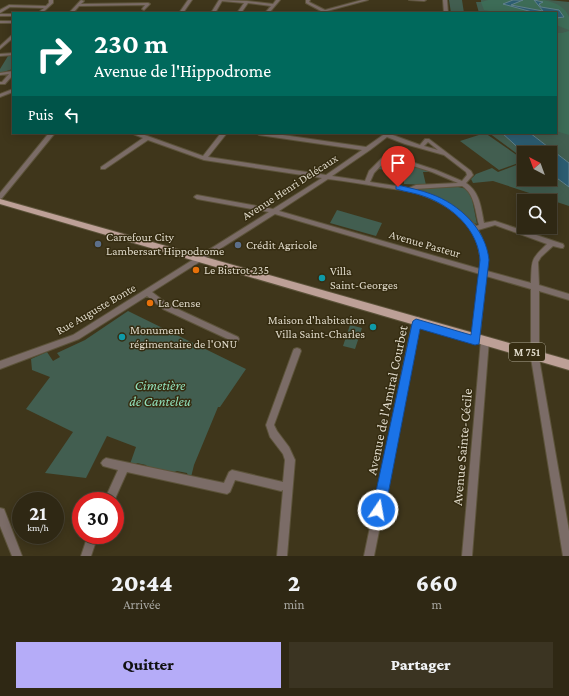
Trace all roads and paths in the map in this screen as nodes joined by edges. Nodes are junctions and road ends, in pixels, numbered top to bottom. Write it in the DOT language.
graph roads {
  1 [pos="51,0"];
  2 [pos="83,0"];
  3 [pos="191,0"];
  4 [pos="222,0"];
  5 [pos="278,0"];
  6 [pos="308,0"];
  7 [pos="366,0"];
  8 [pos="411,0"];
  9 [pos="424,0"];
  10 [pos="446,0"];
  11 [pos="247,2"];
  12 [pos="79,5"];
  13 [pos="274,5"];
  14 [pos="47,7"];
  15 [pos="144,9"];
  16 [pos="0,12"];
  17 [pos="41,12"];
  18 [pos="72,12"];
  19 [pos="183,12"];
  20 [pos="214,12"];
  21 [pos="240,12"];
  22 [pos="268,12"];
  23 [pos="325,12"];
  24 [pos="448,12"];
  25 [pos="0,15"];
  26 [pos="8,15"];
  27 [pos="12,16"];
  28 [pos="2,22"];
  29 [pos="0,27"];
  30 [pos="12,37"];
  31 [pos="0,49"];
  32 [pos="12,53"];
  33 [pos="12,53"];
  34 [pos="0,55"];
  35 [pos="12,72"];
  36 [pos="12,73"];
  37 [pos="0,74"];
  38 [pos="1,83"];
  39 [pos="12,89"];
  40 [pos="12,90"];
  41 [pos="0,96"];
  42 [pos="51,134"];
  43 [pos="137,134"];
  44 [pos="223,134"];
  45 [pos="272,134"];
  46 [pos="388,134"];
  47 [pos="298,136"];
  48 [pos="147,138"];
  49 [pos="421,147"];
  50 [pos="368,148"];
  51 [pos="446,154"];
  52 [pos="204,158"];
  53 [pos="103,168"];
  54 [pos="328,177"];
  55 [pos="367,183"];
  56 [pos="463,183"];
  57 [pos="411,190"];
  58 [pos="0,197"];
  59 [pos="197,197"];
  60 [pos="0,201"];
  61 [pos="0,204"];
  62 [pos="274,212"];
  63 [pos="482,226"];
  64 [pos="475,230"];
  65 [pos="552,243"];
  66 [pos="561,246"];
  67 [pos="199,259"];
  68 [pos="483,272"];
  69 [pos="535,286"];
  70 [pos="148,292"];
  71 [pos="569,297"];
  72 [pos="417,322"];
  73 [pos="235,339"];
  74 [pos="480,340"];
  75 [pos="297,351"];
  76 [pos="534,356"];
  77 [pos="0,365"];
  78 [pos="569,365"];
  79 [pos="106,463"];
  80 [pos="124,467"];
  81 [pos="282,486"];
  82 [pos="113,492"];
  83 [pos="0,513"];
  84 [pos="90,544"];
  85 [pos="17,556"];
  86 [pos="86,556"];
  87 [pos="282,556"];
  88 [pos="369,556"];
  89 [pos="467,556"];
  90 [pos="568,556"];
  1 -- 14 [label="street"];
  2 -- 12 [label="street"];
  3 -- 19 [label="street"];
  4 -- 11 [label="street"];
  4 -- 20 [label="street"];
  5 -- 13 [label="street"];
  6 -- 23 [label="street"];
  7 -- 23 [label="street"];
  8 -- 9 [label="street"];
  10 -- 24 [label="street"];
  11 -- 13 [label="street"];
  11 -- 21 [label="street"];
  12 -- 15 [label="street"];
  12 -- 18 [label="street"];
  13 -- 22 [label="street"];
  14 -- 16 [label="street"];
  14 -- 17 [label="street"];
  25 -- 26 [label="street"];
  26 -- 27 [label="street"];
  26 -- 28 [label="street"];
  28 -- 29 [label="street"];
  30 -- 31 [label="street"];
  31 -- 32 [label="street"];
  33 -- 34 [label="street"];
  35 -- 37 [label="street"];
  36 -- 38 [label="street"];
  38 -- 39 [label="street"];
  40 -- 41 [label="street"];
  42 -- 58 [label="street"];
  43 -- 48 [label="street"];
  44 -- 52 [label="street"];
  45 -- 47 [label="street"];
  46 -- 49 [label="street"];
  46 -- 50 [label="street, Avenue Henri Delécaux"];
  47 -- 50 [label="street"];
  48 -- 52 [label="street"];
  48 -- 53 [label="street"];
  49 -- 51 [label="street"];
  49 -- 51 [label="street"];
  50 -- 54 [label="street, Avenue Henri Delécaux"];
  51 -- 56 [label="street"];
  52 -- 54 [label="street"];
  54 -- 55 [label="street"];
  54 -- 62 [label="street, Avenue Henri Delécaux"];
  55 -- 56 [label="street"];
  55 -- 57 [label="street"];
  56 -- 57 [label="street"];
  56 -- 63 [label="street"];
  57 -- 64 [label="street, Avenue Sainte-Cécile"];
  59 -- 62 [label="street, Avenue Pasteur"];
  60 -- 67 [label="main road, M 751"];
  61 -- 67 [label="main road, M 751"];
  62 -- 67 [label="street, Avenue Henri Delécaux"];
  62 -- 68 [label="street, Avenue Pasteur"];
  63 -- 64 [label="street"];
  63 -- 65 [label="street"];
  64 -- 68 [label="street, Avenue Sainte-Cécile"];
  65 -- 66 [label="street"];
  65 -- 69 [label="street"];
  67 -- 70 [label="street, Rue Auguste Bonte"];
  67 -- 72 [label="main road, M 751"];
  68 -- 69 [label="street, Avenue Pasteur"];
  68 -- 74 [label="street, Avenue Sainte-Cécile"];
  69 -- 71 [label="street, Avenue Pasteur"];
  69 -- 76 [label="street"];
  70 -- 73 [label="street"];
  70 -- 77 [label="street, Rue Auguste Bonte"];
  72 -- 74 [label="main road, M 751"];
  72 -- 88 [label="street, Avenue de l'Amiral Courbet"];
  74 -- 76 [label="main road, M 751"];
  74 -- 89 [label="street, Avenue Sainte-Cécile"];
  75 -- 87 [label="street"];
  76 -- 78 [label="main road, M 751"];
  76 -- 90 [label="street"];
  79 -- 80 [label="street"];
  80 -- 81 [label="street"];
  80 -- 82 [label="street"];
  83 -- 85 [label="street"];
  84 -- 86 [label="street"];
}
